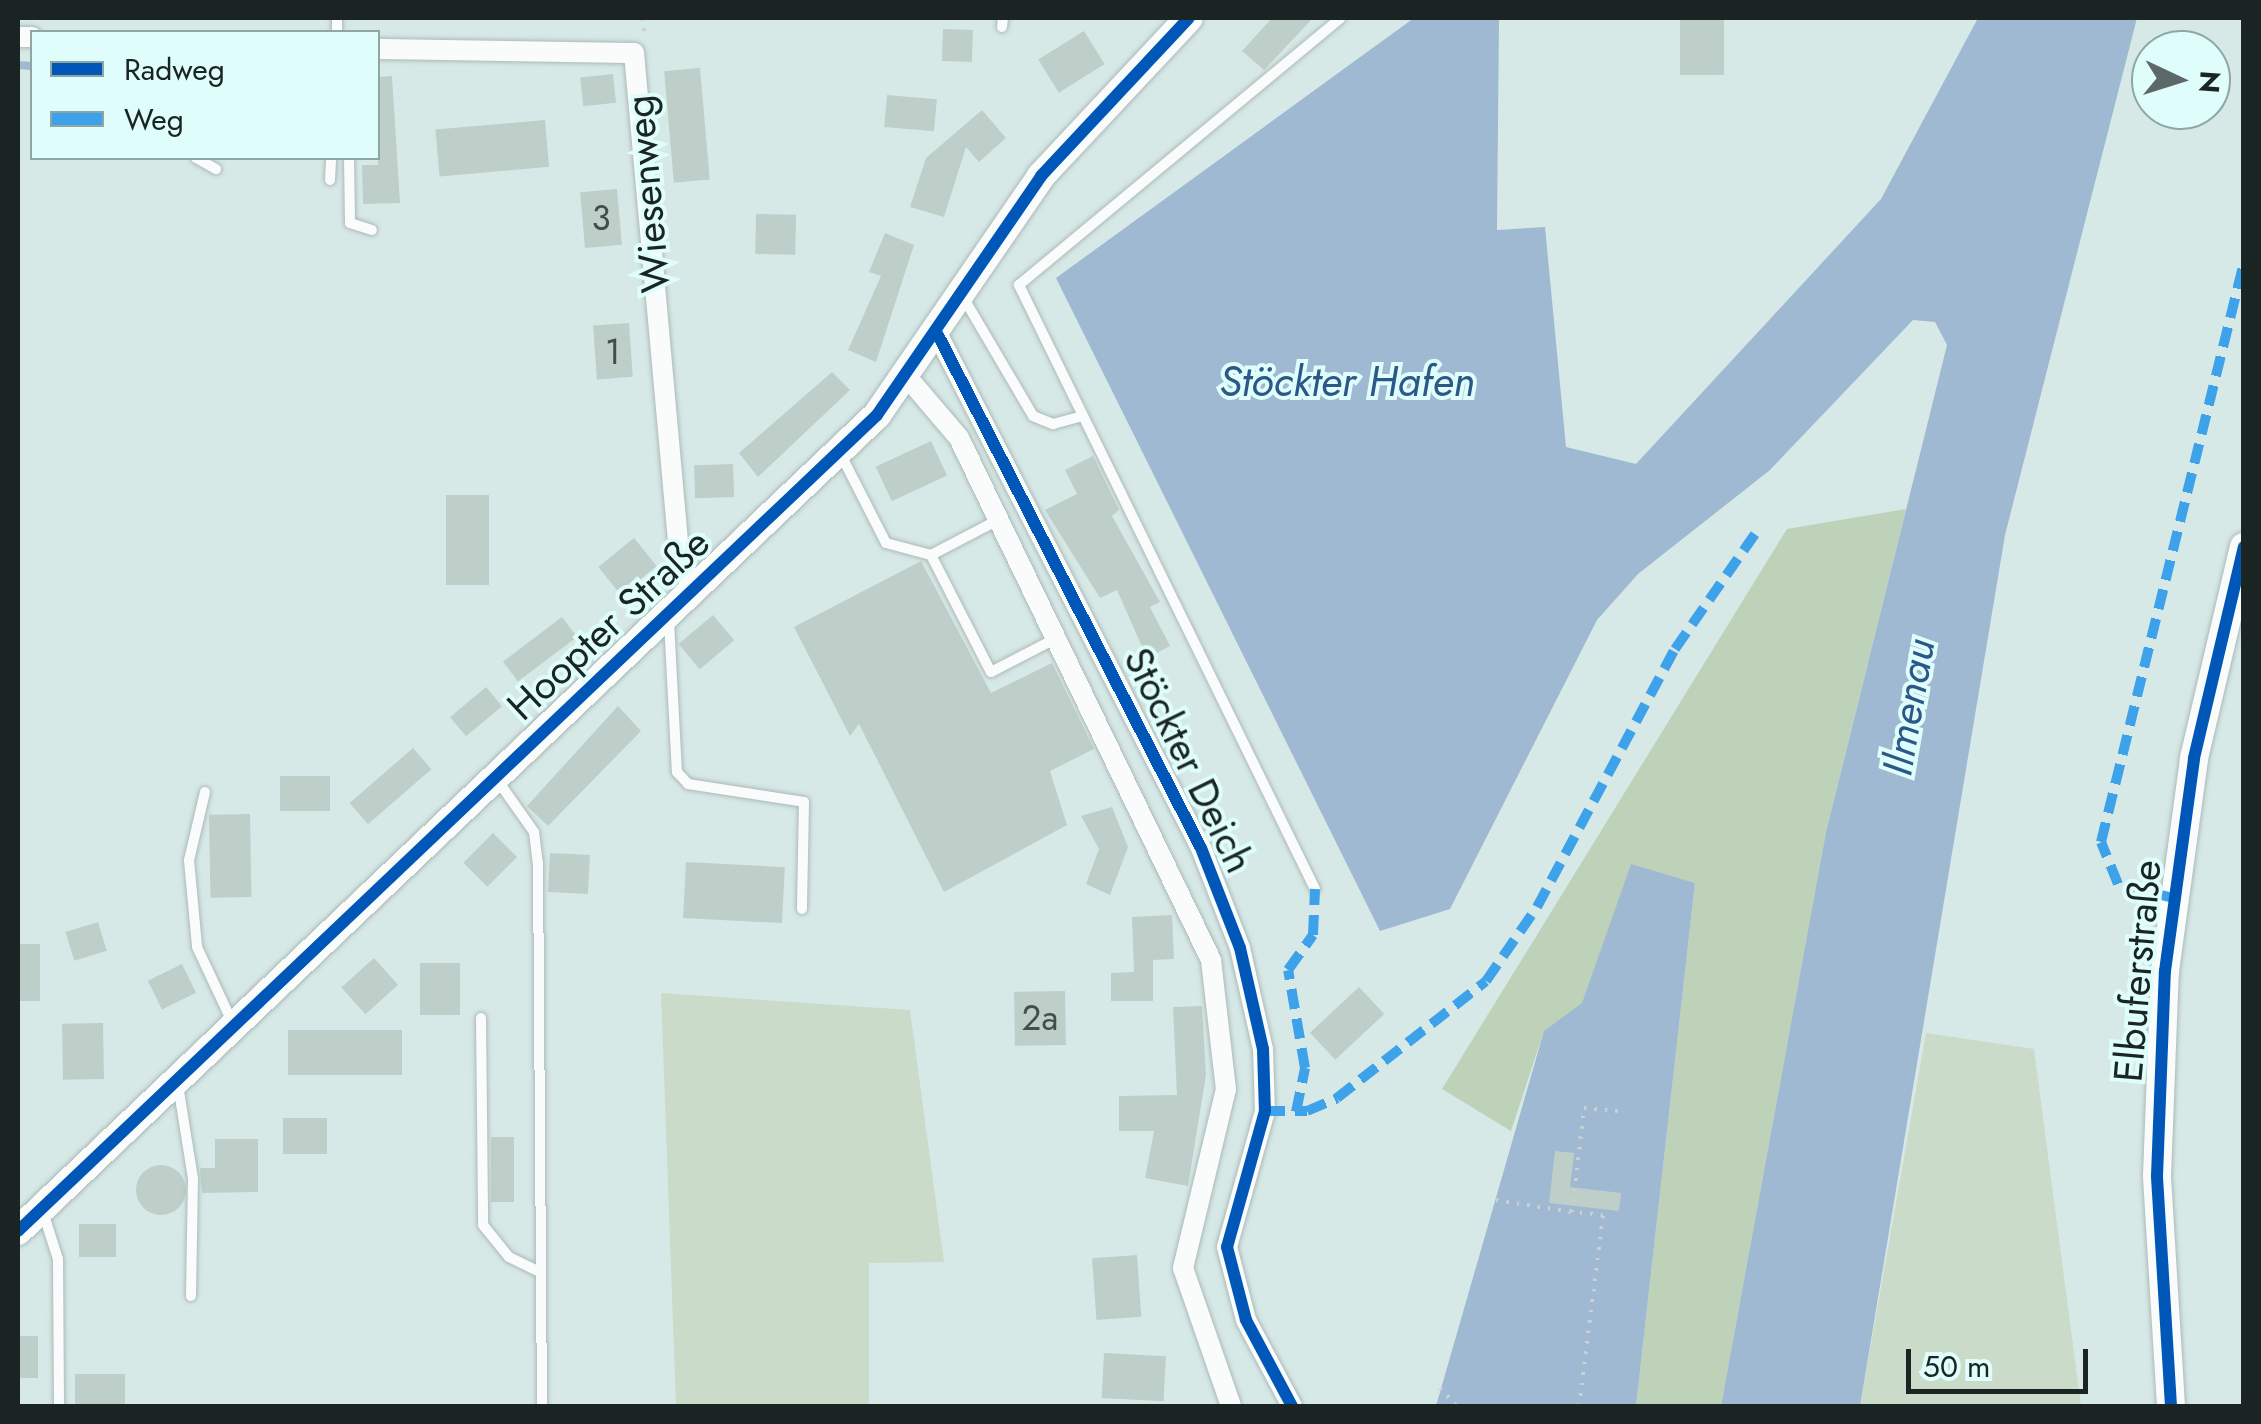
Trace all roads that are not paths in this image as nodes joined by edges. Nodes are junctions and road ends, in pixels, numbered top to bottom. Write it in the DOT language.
graph roads {
  1 [pos="1188,18"];
  2 [pos="1342,18"];
  3 [pos="380,49"];
  4 [pos="200,160"];
  5 [pos="330,160"];
  6 [pos="348,160"];
  7 [pos="216,169"];
  8 [pos="330,180"];
  9 [pos="372,230"];
  10 [pos="962,297"];
  11 [pos="938,335"];
  12 [pos="908,378"];
  13 [pos="1079,417"];
  14 [pos="840,453"];
  15 [pos="998,520"];
  16 [pos="2244,547"];
  17 [pos="930,555"];
  18 [pos="690,588"];
  19 [pos="669,610"];
  20 [pos="1057,638"];
  21 [pos="494,777"];
  22 [pos="205,792"];
  23 [pos="1316,890"];
  24 [pos="802,909"];
  25 [pos="480,1018"];
  26 [pos="234,1025"];
  27 [pos="177,1079"];
  28 [pos="42,1208"];
  29 [pos="18,1232"];
  30 [pos="538,1271"];
  31 [pos="192,1296"];
  32 [pos="58,1406"];
  33 [pos="542,1406"];
  34 [pos="1232,1406"];
  35 [pos="1292,1406"];
  36 [pos="2171,1406"];
  1 -- 10 [label="street, Hoopter Straße"];
  2 -- 13 [label="lane"];
  3 -- 18 [label="street, Wiesenweg"];
  4 -- 7 [label="lane"];
  5 -- 8 [label="lane"];
  6 -- 9 [label="lane"];
  10 -- 11 [label="street, Hoopter Straße"];
  10 -- 13 [label="lane"];
  11 -- 12 [label="street, Hoopter Straße"];
  11 -- 35 [label="street, Stöckter Deich"];
  12 -- 14 [label="street, Hoopter Straße"];
  12 -- 15 [label="street"];
  13 -- 23 [label="lane"];
  14 -- 17 [label="lane"];
  14 -- 18 [label="street, Hoopter Straße"];
  15 -- 17 [label="lane"];
  15 -- 20 [label="street"];
  16 -- 36 [label="street, Elbuferstraße"];
  17 -- 20 [label="lane"];
  18 -- 19 [label="street, Hoopter Straße"];
  19 -- 21 [label="street, Hoopter Straße"];
  19 -- 24 [label="lane"];
  20 -- 34 [label="street"];
  21 -- 26 [label="street, Hoopter Straße"];
  21 -- 30 [label="lane"];
  22 -- 26 [label="lane"];
  25 -- 30 [label="lane"];
  26 -- 27 [label="street, Hoopter Straße"];
  27 -- 28 [label="street, Hoopter Straße"];
  27 -- 31 [label="lane"];
  28 -- 29 [label="street, Hoopter Straße"];
  28 -- 32 [label="lane"];
  30 -- 33 [label="lane"];
}
